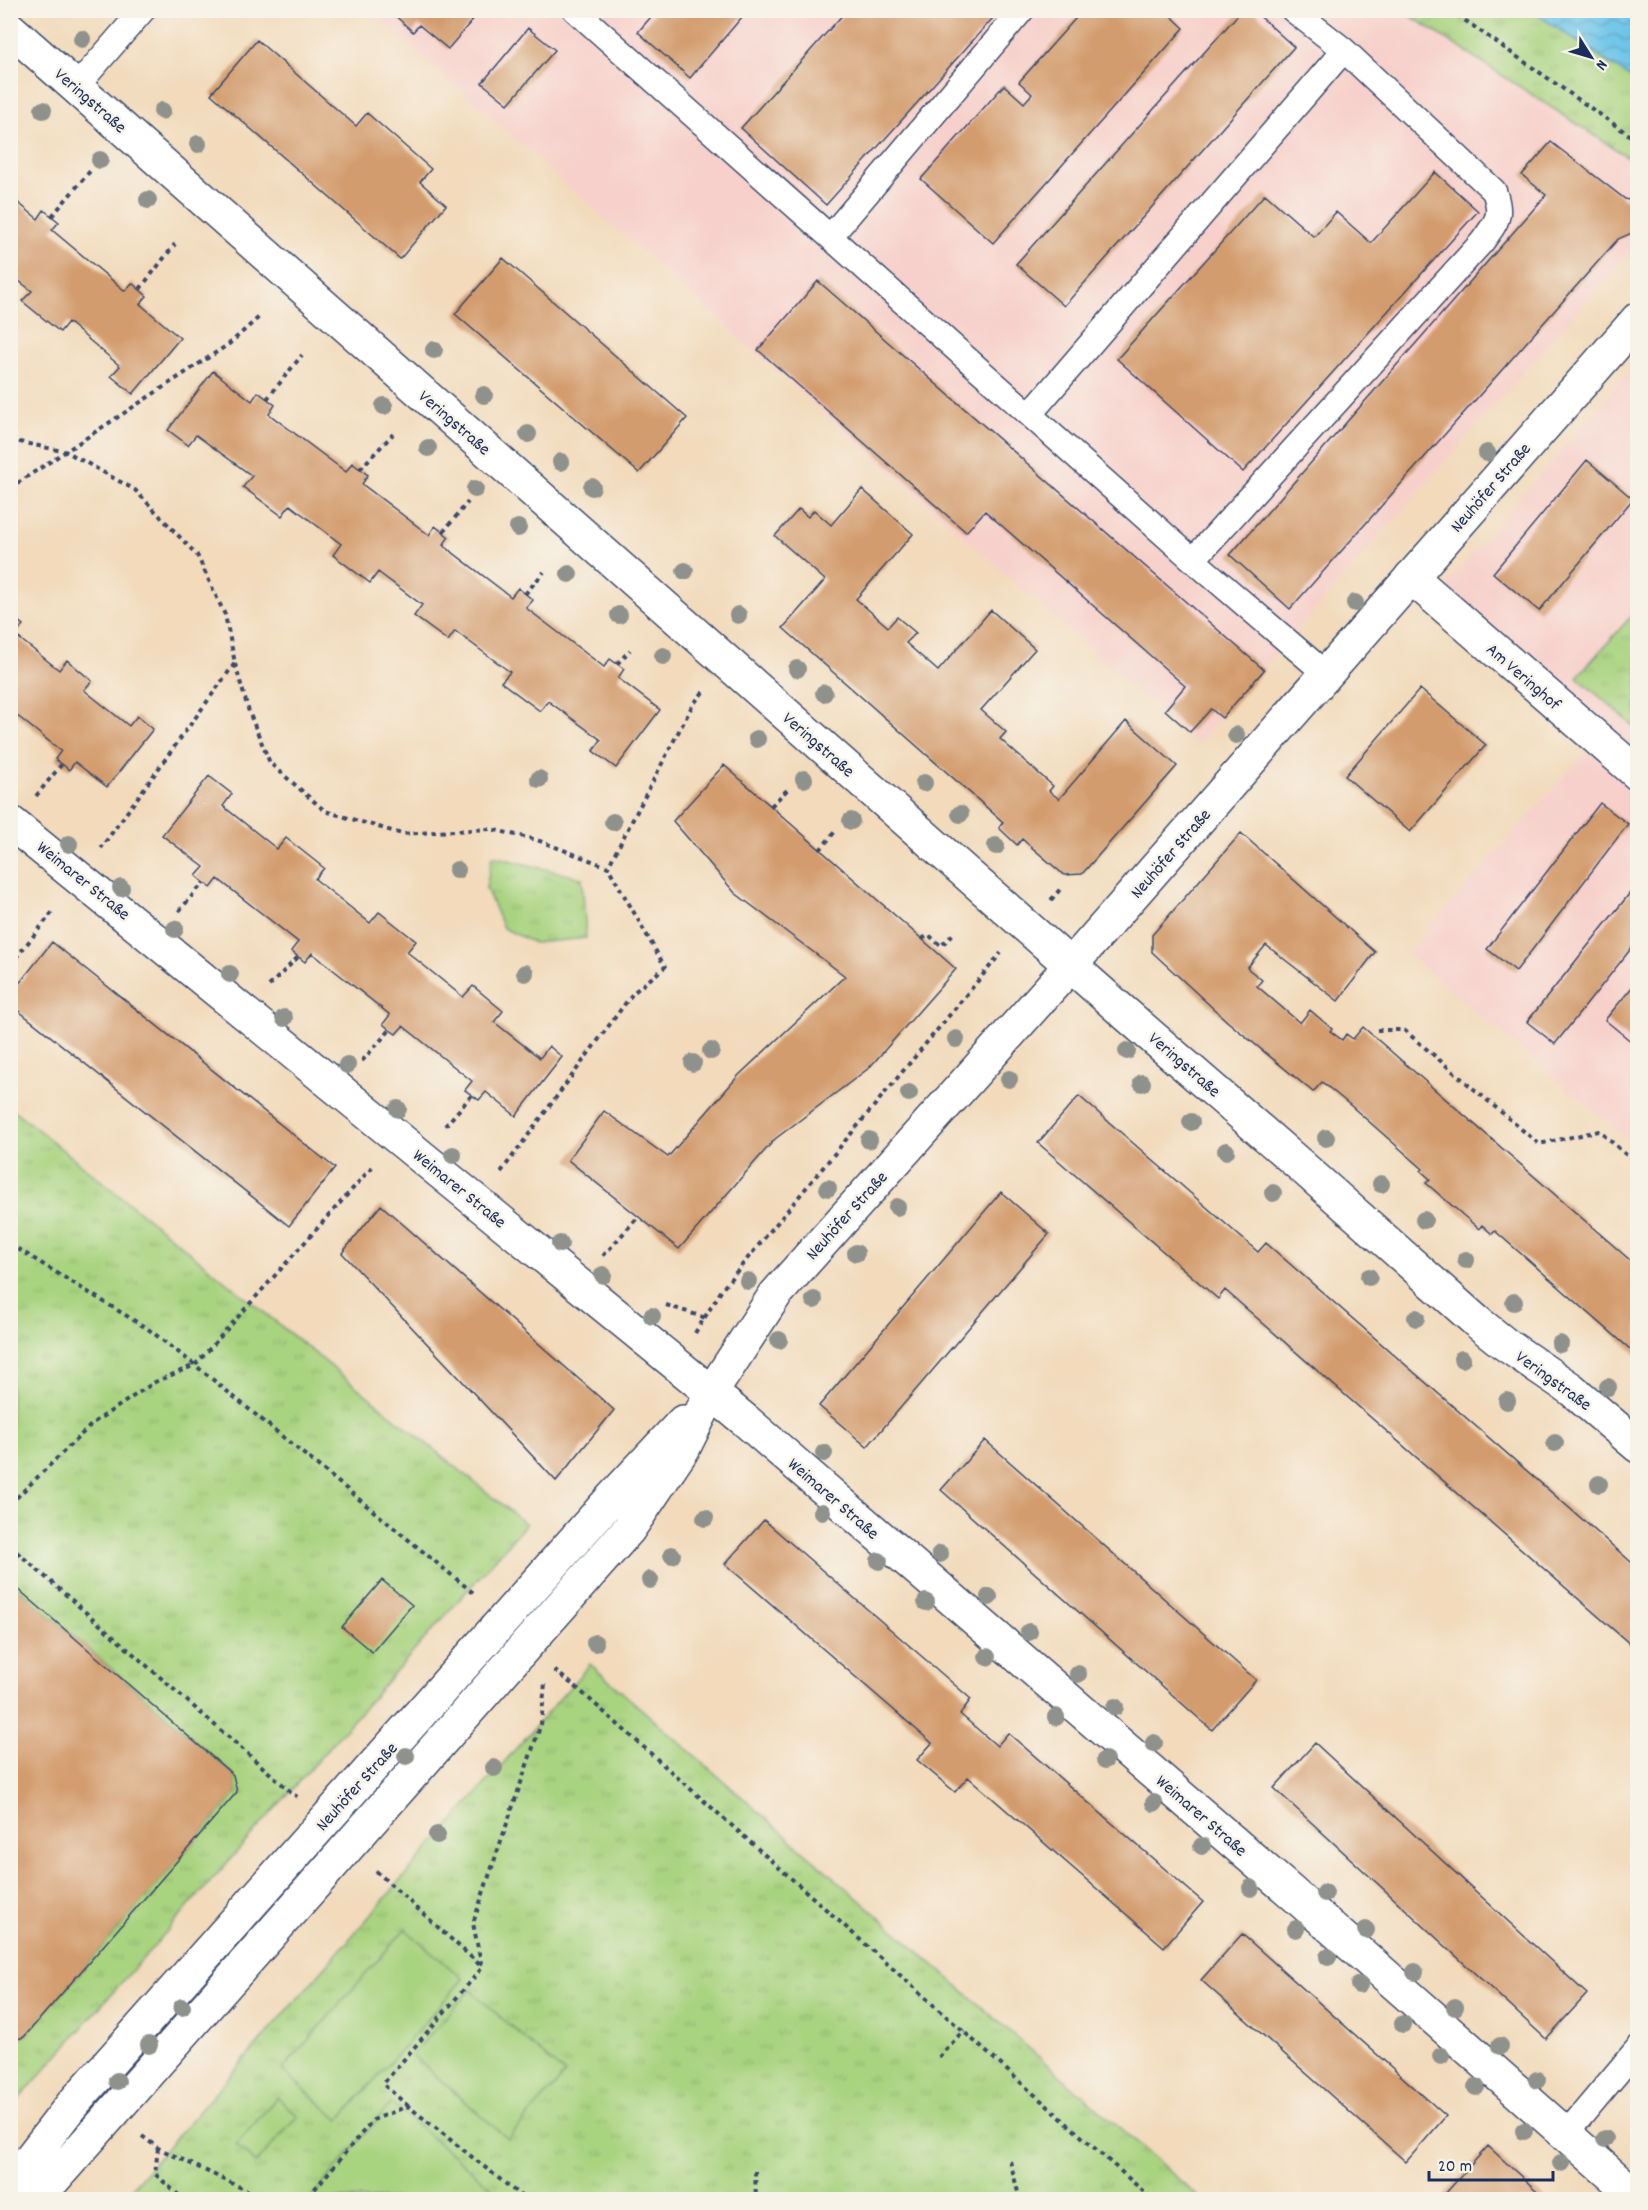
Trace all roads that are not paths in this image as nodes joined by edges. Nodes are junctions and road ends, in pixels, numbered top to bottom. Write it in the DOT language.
graph roads {
  1 [pos="143,10"];
  2 [pos="1022,10"];
  3 [pos="1293,10"];
  4 [pos="578,12"];
  5 [pos="10,29"];
  6 [pos="1344,50"];
  7 [pos="76,87"];
  8 [pos="830,237"];
  9 [pos="1638,319"];
  10 [pos="1030,414"];
  11 [pos="1193,560"];
  12 [pos="1411,578"];
  13 [pos="1326,674"];
  14 [pos="1638,774"];
  15 [pos="22,811"];
  16 [pos="1071,966"];
  17 [pos="711,1393"];
  18 [pos="1638,1446"];
  19 [pos="1638,2048"];
  20 [pos="1565,2135"];
  21 [pos="10,2188"];
  22 [pos="1638,2198"];
  23 [pos="31,2199"];
  1 -- 7 [label="lane"];
  2 -- 8 [label="lane"];
  3 -- 6 [label="lane"];
  4 -- 8 [label="lane"];
  5 -- 7 [label="street, Veringstraße"];
  6 -- 10 [label="lane"];
  6 -- 11 [label="lane"];
  7 -- 16 [label="street, Veringstraße"];
  8 -- 10 [label="lane"];
  9 -- 12 [label="street, Neuhöfer Straße"];
  10 -- 11 [label="lane"];
  11 -- 13 [label="lane"];
  12 -- 13 [label="street, Neuhöfer Straße"];
  12 -- 14 [label="street, Am Veringhof"];
  13 -- 16 [label="street, Neuhöfer Straße"];
  15 -- 17 [label="street, Weimarer Straße"];
  16 -- 17 [label="street, Neuhöfer Straße"];
  16 -- 18 [label="street, Veringstraße"];
  17 -- 20 [label="street, Weimarer Straße"];
  17 -- 21 [label="street, Neuhöfer Straße"];
  17 -- 23 [label="street, Neuhöfer Straße"];
  19 -- 20 [label="lane"];
  20 -- 22 [label="street, Weimarer Straße"];
}
